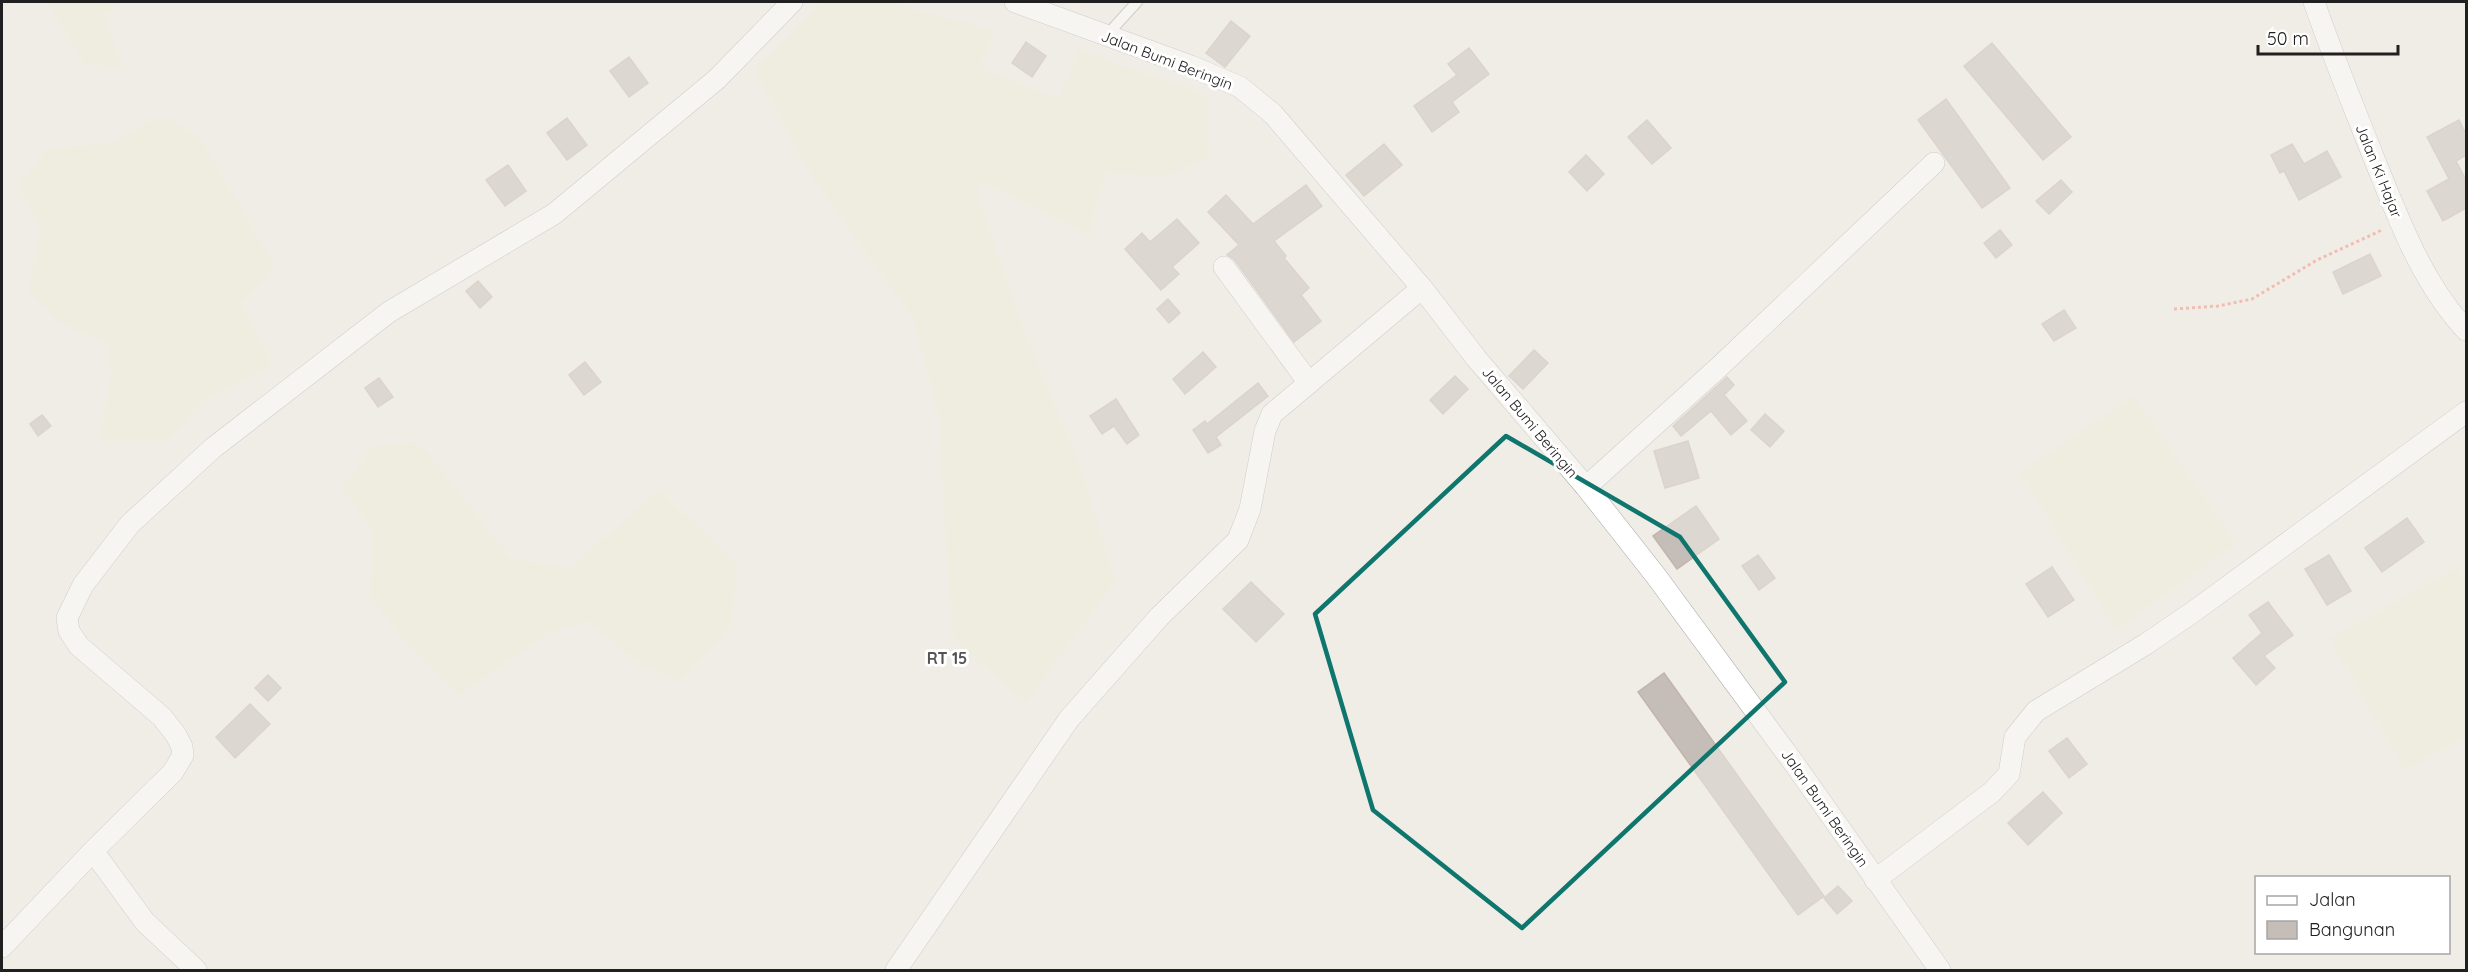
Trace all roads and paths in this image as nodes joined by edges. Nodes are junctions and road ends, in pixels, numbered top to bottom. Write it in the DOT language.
graph roads {
  1 [pos="792,2"];
  2 [pos="1015,2"];
  3 [pos="1137,2"];
  4 [pos="2314,2"];
  5 [pos="1106,36"];
  6 [pos="1934,163"];
  7 [pos="2399,221"];
  8 [pos="1224,267"];
  9 [pos="1422,288"];
  10 [pos="2174,309"];
  11 [pos="2466,330"];
  12 [pos="1309,382"];
  13 [pos="2466,412"];
  14 [pos="1586,487"];
  15 [pos="93,851"];
  16 [pos="1875,880"];
  17 [pos="2,947"];
  18 [pos="196,970"];
  19 [pos="896,970"];
  20 [pos="1940,970"];
  1 -- 15 [label="street"];
  2 -- 5 [label="street, Jalan Bumi Beringin"];
  3 -- 5 [label="lane"];
  4 -- 7 [label="street, Jalan Ki Hajar"];
  5 -- 9 [label="street, Jalan Bumi Beringin"];
  6 -- 14 [label="street"];
  7 -- 10 [label="path"];
  7 -- 11 [label="street, Jalan Ki Hajar"];
  8 -- 12 [label="street"];
  9 -- 12 [label="street"];
  9 -- 14 [label="street, Jalan Bumi Beringin"];
  12 -- 19 [label="street"];
  13 -- 16 [label="street"];
  14 -- 16 [label="street, Jalan Bumi Beringin"];
  15 -- 17 [label="street"];
  15 -- 18 [label="street"];
  16 -- 20 [label="street, Jalan Bumi Beringin"];
}
